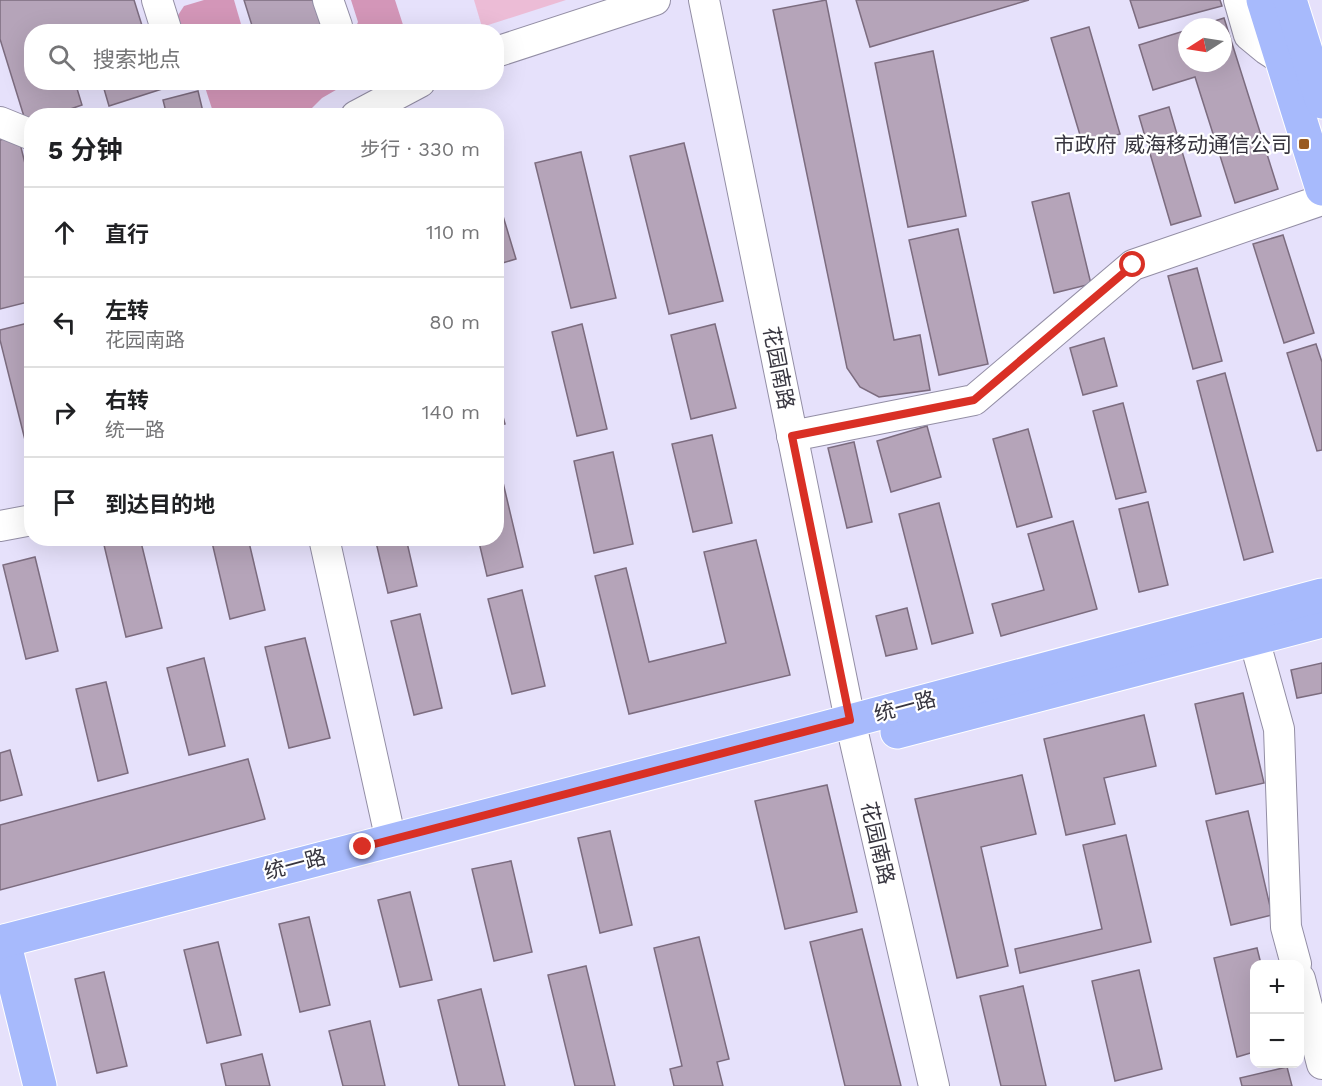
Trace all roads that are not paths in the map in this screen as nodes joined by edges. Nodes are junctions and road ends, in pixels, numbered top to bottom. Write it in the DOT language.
graph roads {
  1 [pos="157,0"];
  2 [pos="655,0"];
  3 [pos="704,0"];
  4 [pos="1239,0"];
  5 [pos="1263,0"];
  6 [pos="1290,0"];
  7 [pos="164,24"];
  8 [pos="504,49"];
  9 [pos="1282,60"];
  10 [pos="405,90"];
  11 [pos="1319,92"];
  12 [pos="371,108"];
  13 [pos="0,122"];
  14 [pos="24,132"];
  15 [pos="1322,189"];
  16 [pos="1322,200"];
  17 [pos="792,436"];
  18 [pos="24,521"];
  19 [pos="0,525"];
  20 [pos="326,546"];
  21 [pos="1322,595"];
  22 [pos="1322,621"];
  23 [pos="1254,639"];
  24 [pos="852,732"];
  25 [pos="391,841"];
  26 [pos="3,950"];
  27 [pos="1295,960"];
  28 [pos="0,989"];
  29 [pos="1304,997"];
  30 [pos="1322,1064"];
  31 [pos="24,1086"];
  32 [pos="40,1086"];
  33 [pos="934,1086"];
  1 -- 7 [label="street"];
  2 -- 8 [label="street"];
  3 -- 17 [label="street, 花园南路"];
  4 -- 9 [label="street"];
  5 -- 9 [label="main road"];
  6 -- 11 [label="main road"];
  9 -- 11 [label="street"];
  9 -- 15 [label="main road"];
  10 -- 12 [label="street"];
  13 -- 14 [label="street"];
  16 -- 17 [label="street"];
  17 -- 24 [label="street, 花园南路"];
  18 -- 19 [label="street"];
  20 -- 25 [label="street"];
  21 -- 24 [label="main road, 统一路"];
  22 -- 23 [label="main road, 统一路"];
  23 -- 24 [label="main road, 统一路"];
  23 -- 27 [label="street"];
  24 -- 25 [label="main road, 统一路"];
  24 -- 26 [label="main road, 统一路"];
  24 -- 33 [label="street, 花园南路"];
  25 -- 26 [label="main road, 统一路"];
  26 -- 32 [label="main road"];
  28 -- 31 [label="main road"];
  29 -- 30 [label="street"];
}
